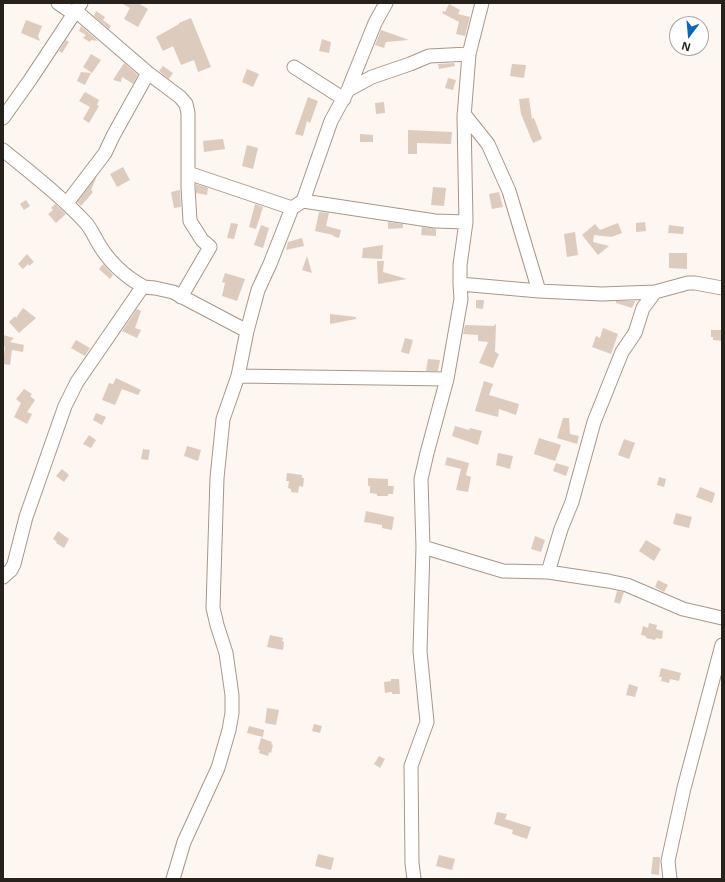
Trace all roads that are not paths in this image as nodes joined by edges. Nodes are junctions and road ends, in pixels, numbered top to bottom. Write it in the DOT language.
graph roads {
  1 [pos="58,3"];
  2 [pos="386,3"];
  3 [pos="482,3"];
  4 [pos="77,9"];
  5 [pos="469,54"];
  6 [pos="294,67"];
  7 [pos="148,73"];
  8 [pos="346,94"];
  9 [pos="464,114"];
  10 [pos="3,118"];
  11 [pos="3,150"];
  12 [pos="188,173"];
  13 [pos="303,201"];
  14 [pos="67,204"];
  15 [pos="292,208"];
  16 [pos="466,222"];
  17 [pos="460,284"];
  18 [pos="144,287"];
  19 [pos="722,288"];
  20 [pos="539,291"];
  21 [pos="655,292"];
  22 [pos="181,298"];
  23 [pos="247,331"];
  24 [pos="238,376"];
  25 [pos="447,379"];
  26 [pos="423,547"];
  27 [pos="548,572"];
  28 [pos="3,577"];
  29 [pos="722,618"];
  30 [pos="722,645"];
  31 [pos="173,879"];
  32 [pos="414,879"];
  33 [pos="670,879"];
  1 -- 4 [label="street"];
  2 -- 8 [label="street"];
  3 -- 5 [label="street"];
  4 -- 7 [label="street"];
  4 -- 10 [label="street"];
  5 -- 8 [label="street"];
  5 -- 9 [label="street"];
  6 -- 8 [label="street"];
  7 -- 12 [label="street"];
  7 -- 14 [label="street"];
  8 -- 13 [label="street"];
  9 -- 16 [label="street"];
  9 -- 20 [label="street"];
  11 -- 14 [label="street"];
  12 -- 15 [label="street"];
  12 -- 22 [label="street"];
  13 -- 15 [label="street"];
  13 -- 16 [label="street"];
  14 -- 18 [label="street"];
  15 -- 23 [label="street"];
  16 -- 17 [label="street"];
  17 -- 20 [label="street"];
  17 -- 25 [label="street"];
  18 -- 22 [label="street"];
  18 -- 28 [label="street"];
  19 -- 21 [label="street"];
  20 -- 21 [label="street"];
  21 -- 27 [label="street"];
  22 -- 23 [label="street"];
  23 -- 24 [label="street"];
  24 -- 25 [label="street"];
  24 -- 31 [label="street"];
  25 -- 26 [label="street"];
  26 -- 27 [label="street"];
  26 -- 32 [label="street"];
  27 -- 29 [label="street"];
  30 -- 33 [label="street"];
}
